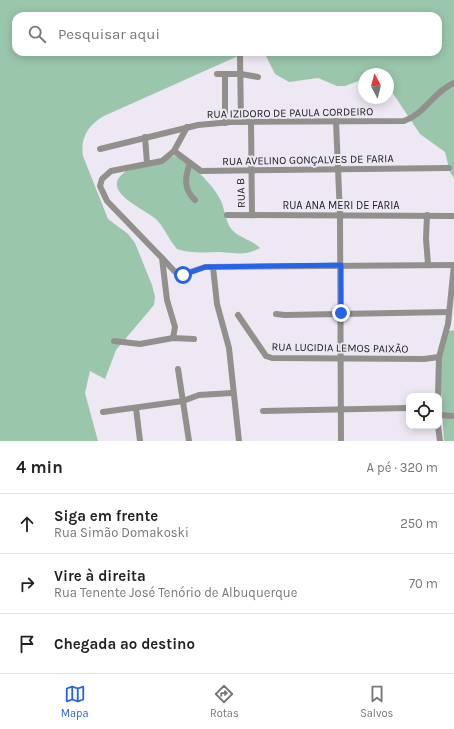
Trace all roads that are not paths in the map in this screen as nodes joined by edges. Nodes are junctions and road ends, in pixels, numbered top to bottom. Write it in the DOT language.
graph roads {
  1 [pos="240,56"];
  2 [pos="217,74"];
  3 [pos="225,74"];
  4 [pos="241,74"];
  5 [pos="258,77"];
  6 [pos="454,83"];
  7 [pos="336,121"];
  8 [pos="225,122"];
  9 [pos="241,122"];
  10 [pos="251,122"];
  11 [pos="187,127"];
  12 [pos="145,137"];
  13 [pos="100,148"];
  14 [pos="174,151"];
  15 [pos="190,163"];
  16 [pos="147,164"];
  17 [pos="449,168"];
  18 [pos="339,169"];
  19 [pos="250,170"];
  20 [pos="195,200"];
  21 [pos="227,215"];
  22 [pos="252,215"];
  23 [pos="427,215"];
  24 [pos="340,216"];
  25 [pos="454,216"];
  26 [pos="162,258"];
  27 [pos="428,264"];
  28 [pos="341,265"];
  29 [pos="454,265"];
  30 [pos="213,267"];
  31 [pos="449,312"];
  32 [pos="341,313"];
  33 [pos="276,314"];
  34 [pos="238,315"];
  35 [pos="451,325"];
  36 [pos="172,338"];
  37 [pos="194,339"];
  38 [pos="114,341"];
  39 [pos="439,357"];
  40 [pos="342,359"];
  41 [pos="178,369"];
  42 [pos="232,393"];
  43 [pos="438,393"];
  44 [pos="183,401"];
  45 [pos="136,408"];
  46 [pos="406,408"];
  47 [pos="342,410"];
  48 [pos="263,411"];
  49 [pos="103,412"];
  50 [pos="442,415"];
  51 [pos="454,416"];
  52 [pos="438,429"];
  53 [pos="140,441"];
  54 [pos="189,441"];
  55 [pos="239,441"];
  56 [pos="341,441"];
  57 [pos="440,441"];
  1 -- 4 [label="street"];
  2 -- 3 [label="street"];
  3 -- 4 [label="street"];
  3 -- 8 [label="street"];
  4 -- 5 [label="street"];
  4 -- 9 [label="street"];
  6 -- 7 [label="street, RUA IZIDORO DE PAULA CORDEIRO"];
  7 -- 10 [label="street, RUA IZIDORO DE PAULA CORDEIRO"];
  7 -- 18 [label="street"];
  8 -- 9 [label="street, RUA IZIDORO DE PAULA CORDEIRO"];
  8 -- 11 [label="street, RUA IZIDORO DE PAULA CORDEIRO"];
  9 -- 10 [label="street, RUA IZIDORO DE PAULA CORDEIRO"];
  10 -- 19 [label="street, RUA B"];
  11 -- 12 [label="street, RUA IZIDORO DE PAULA CORDEIRO"];
  11 -- 14 [label="street"];
  12 -- 13 [label="street, RUA IZIDORO DE PAULA CORDEIRO"];
  12 -- 16 [label="street"];
  14 -- 15 [label="street, RUA AVELINO GONÇALVES DE FARIA"];
  14 -- 16 [label="street"];
  15 -- 19 [label="street, RUA AVELINO GONÇALVES DE FARIA"];
  15 -- 20 [label="street"];
  16 -- 26 [label="street"];
  17 -- 18 [label="street, RUA AVELINO GONÇALVES DE FARIA"];
  18 -- 19 [label="street, RUA AVELINO GONÇALVES DE FARIA"];
  18 -- 24 [label="street"];
  19 -- 22 [label="street, RUA B"];
  21 -- 22 [label="street, RUA ANA MERI DE FARIA"];
  22 -- 24 [label="street, RUA ANA MERI DE FARIA"];
  23 -- 24 [label="street, RUA ANA MERI DE FARIA"];
  23 -- 25 [label="street, RUA ANA MERI DE FARIA"];
  23 -- 27 [label="street"];
  24 -- 28 [label="street"];
  26 -- 30 [label="street"];
  26 -- 36 [label="street"];
  27 -- 28 [label="street"];
  27 -- 29 [label="street"];
  28 -- 30 [label="street"];
  28 -- 32 [label="street"];
  29 -- 31 [label="street"];
  30 -- 42 [label="street"];
  31 -- 32 [label="street"];
  31 -- 35 [label="street"];
  32 -- 33 [label="street"];
  32 -- 40 [label="street"];
  34 -- 40 [label="street, RUA LUCIDIA LEMOS PAIXÃO"];
  35 -- 39 [label="street"];
  36 -- 37 [label="street"];
  36 -- 38 [label="street"];
  39 -- 40 [label="street, RUA LUCIDIA LEMOS PAIXÃO"];
  39 -- 43 [label="street"];
  40 -- 47 [label="street"];
  41 -- 44 [label="street"];
  42 -- 44 [label="street"];
  42 -- 55 [label="street"];
  44 -- 45 [label="street"];
  44 -- 54 [label="street"];
  45 -- 49 [label="street"];
  45 -- 53 [label="street"];
  46 -- 47 [label="street"];
  47 -- 48 [label="street"];
  47 -- 56 [label="street"];
  50 -- 51 [label="street"];
  52 -- 57 [label="street"];
}
